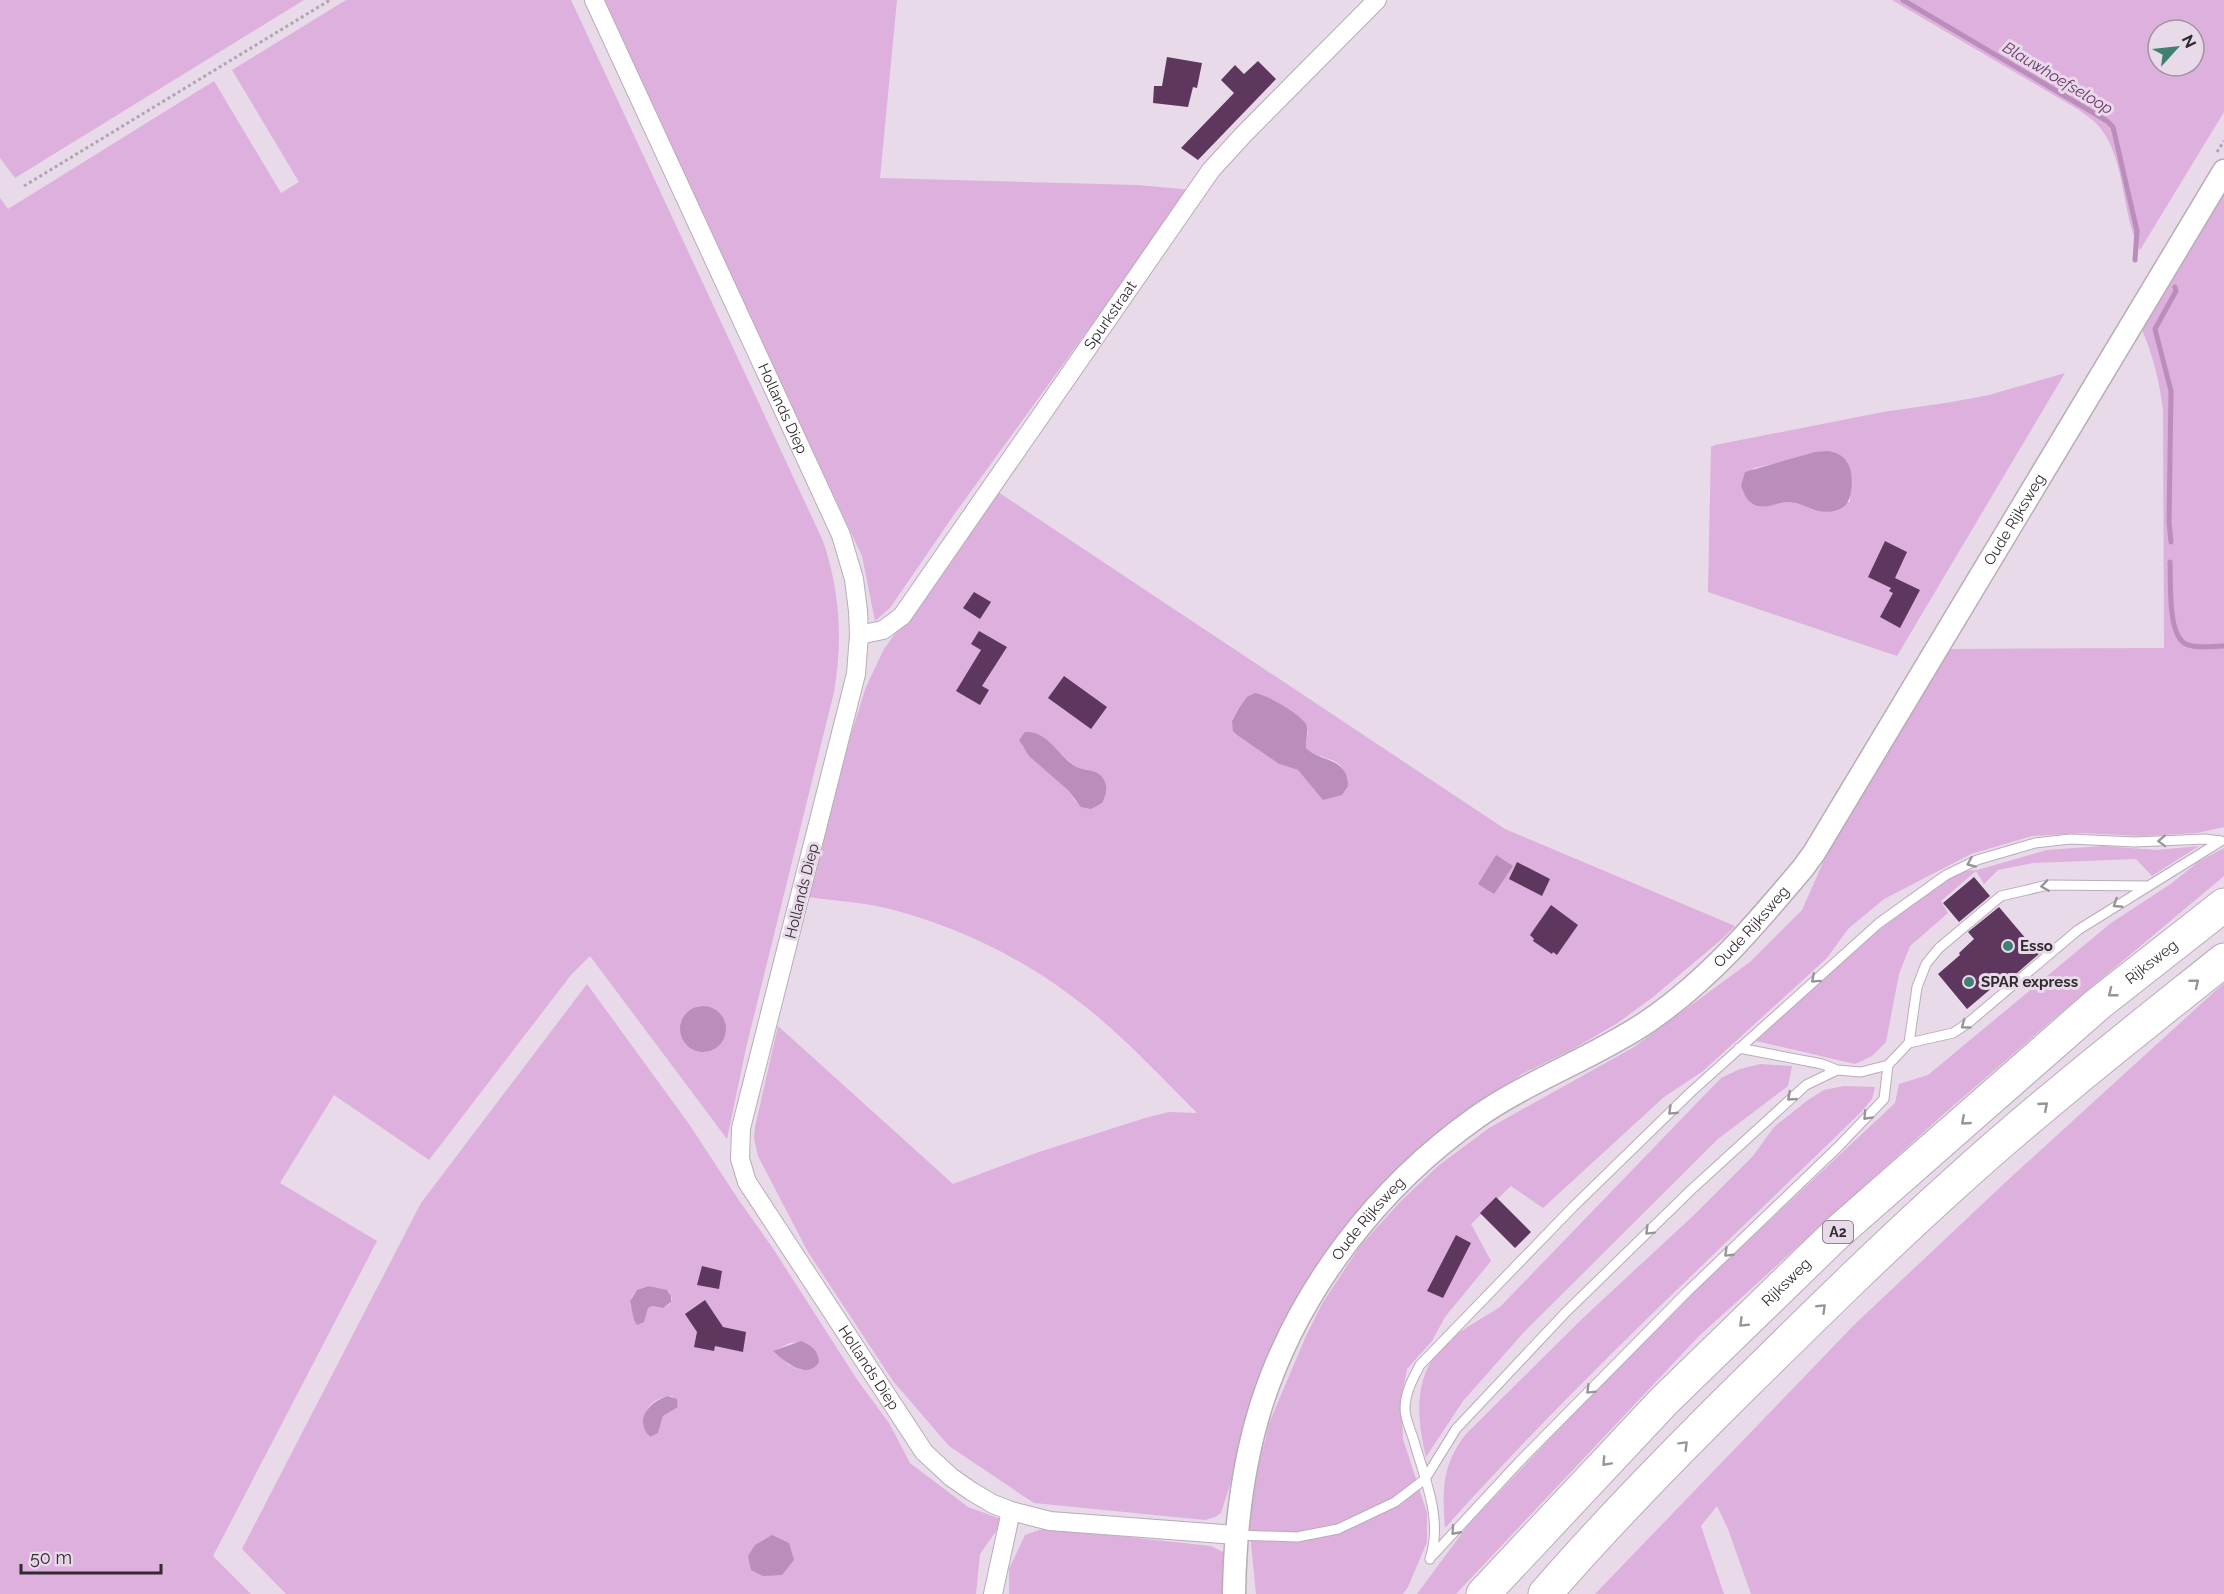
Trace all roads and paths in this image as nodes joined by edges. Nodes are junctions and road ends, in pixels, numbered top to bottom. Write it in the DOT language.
graph roads {
  1 [pos="330,0"];
  2 [pos="594,0"];
  3 [pos="1377,0"];
  4 [pos="2224,171"];
  5 [pos="24,186"];
  6 [pos="859,635"];
  7 [pos="2146,886"];
  8 [pos="2224,905"];
  9 [pos="2224,960"];
  10 [pos="1909,1044"];
  11 [pos="1739,1048"];
  12 [pos="1888,1065"];
  13 [pos="1837,1070"];
  14 [pos="1425,1479"];
  15 [pos="1011,1510"];
  16 [pos="1599,1532"];
  17 [pos="1236,1535"];
  18 [pos="993,1594"];
  19 [pos="1234,1594"];
  20 [pos="1483,1594"];
  21 [pos="1545,1594"];
  22 [pos="1563,1594"];
  1 -- 5 [label="path"];
  2 -- 6 [label="street, Hollands Diep"];
  3 -- 6 [label="street, Spurkstraat"];
  4 -- 17 [label="street, Oude Rijksweg"];
  6 -- 15 [label="street, Hollands Diep"];
  7 -- 10 [label="lane, one-way"];
  7 -- 10 [label="lane, one-way"];
  7 -- 11 [label="lane, one-way"];
  8 -- 20 [label="highway, Rijksweg / A2, one-way"];
  16 -- 9 [label="highway, one-way"];
  10 -- 12 [label="lane"];
  11 -- 13 [label="lane"];
  11 -- 14 [label="lane, one-way"];
  12 -- 13 [label="lane"];
  12 -- 14 [label="lane, one-way"];
  13 -- 14 [label="lane, one-way"];
  14 -- 17 [label="lane"];
  15 -- 17 [label="street, Hollands Diep"];
  15 -- 18 [label="street"];
  16 -- 21 [label="highway"];
  16 -- 22 [label="highway"];
  17 -- 19 [label="street, Oude Rijksweg"];
}
